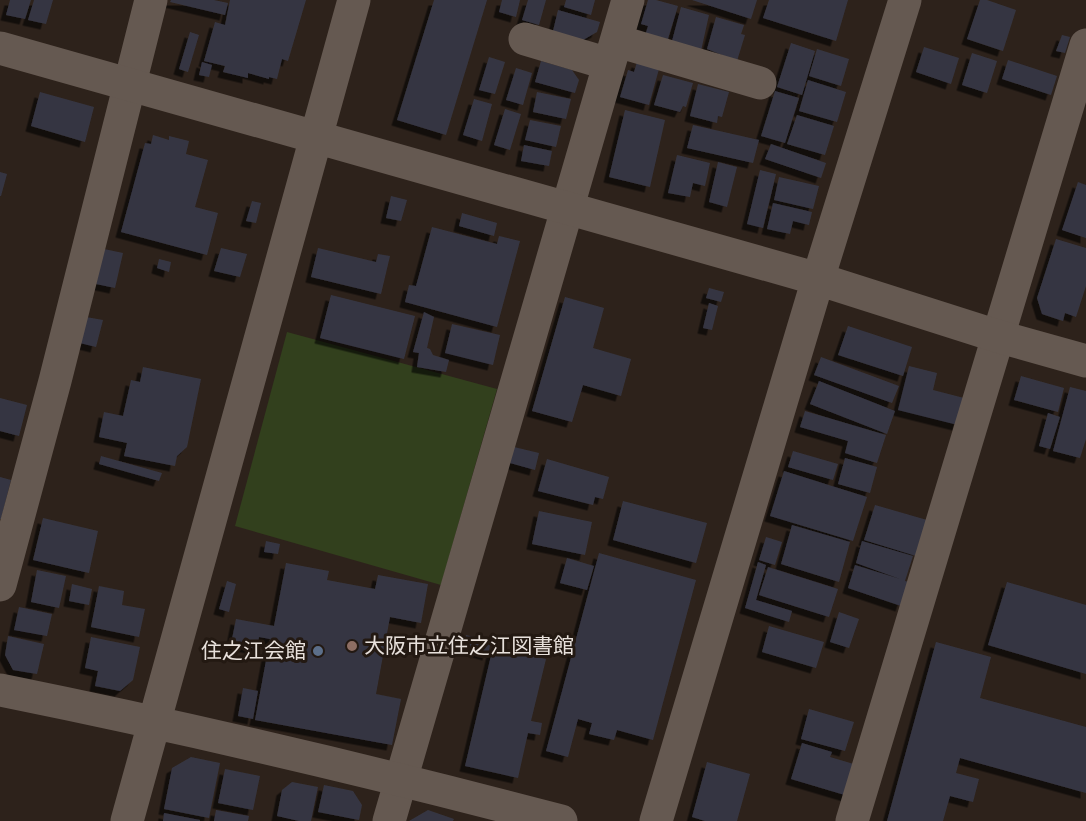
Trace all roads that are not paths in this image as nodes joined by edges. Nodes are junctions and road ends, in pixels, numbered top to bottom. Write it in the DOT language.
graph roads {
  1 [pos="151,0"];
  2 [pos="354,0"];
  3 [pos="628,0"];
  4 [pos="905,0"];
  5 [pos="525,39"];
  6 [pos="1086,45"];
  7 [pos="0,48"];
  8 [pos="613,52"];
  9 [pos="760,83"];
  10 [pos="130,85"];
  11 [pos="316,138"];
  12 [pos="567,209"];
  13 [pos="818,279"];
  14 [pos="997,336"];
  15 [pos="1086,361"];
  16 [pos="0,585"];
  17 [pos="0,690"];
  18 [pos="155,722"];
  19 [pos="402,779"];
  20 [pos="127,821"];
  21 [pos="389,821"];
  22 [pos="561,821"];
  23 [pos="656,821"];
  24 [pos="852,821"];
  1 -- 10 [label="street"];
  2 -- 11 [label="street"];
  3 -- 8 [label="street"];
  4 -- 13 [label="street"];
  5 -- 8 [label="street"];
  6 -- 14 [label="street"];
  7 -- 10 [label="street"];
  8 -- 9 [label="street"];
  8 -- 12 [label="street"];
  10 -- 11 [label="street"];
  10 -- 16 [label="street"];
  11 -- 12 [label="street"];
  11 -- 18 [label="street"];
  12 -- 13 [label="street"];
  12 -- 19 [label="street"];
  13 -- 14 [label="street"];
  13 -- 23 [label="street"];
  14 -- 15 [label="street"];
  14 -- 24 [label="street"];
  17 -- 18 [label="street"];
  18 -- 19 [label="street"];
  18 -- 20 [label="street"];
  19 -- 21 [label="street"];
  19 -- 22 [label="street"];
}
